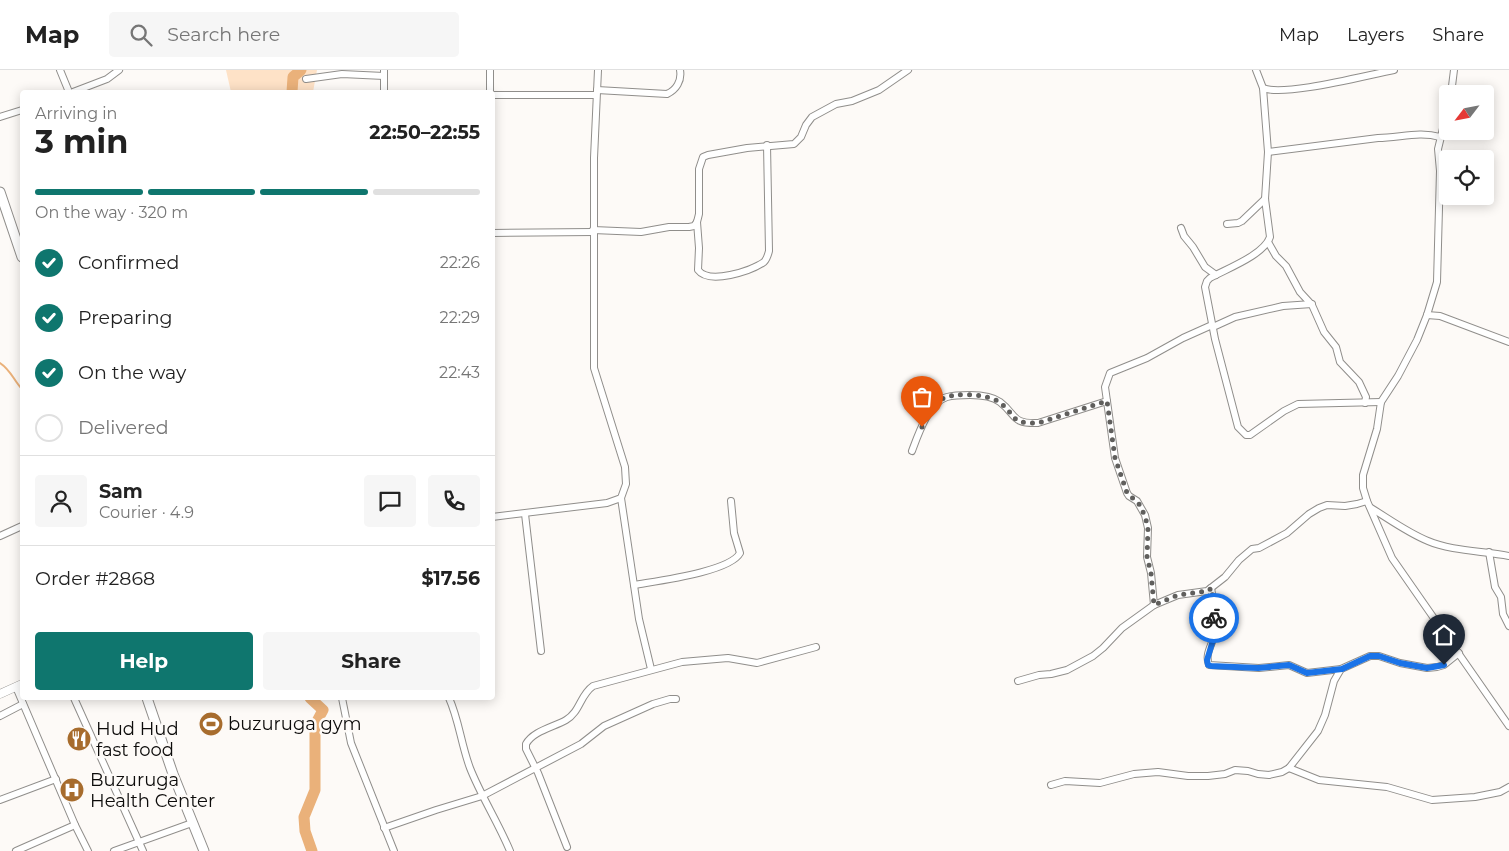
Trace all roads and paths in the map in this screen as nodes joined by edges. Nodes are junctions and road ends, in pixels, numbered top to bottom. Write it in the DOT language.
graph roads {
  1 [pos="60,70"];
  2 [pos="119,70"];
  3 [pos="490,70"];
  4 [pos="598,70"];
  5 [pos="680,70"];
  6 [pos="908,70"];
  7 [pos="1256,70"];
  8 [pos="1394,70"];
  9 [pos="1454,72"];
  10 [pos="384,73"];
  11 [pos="306,79"];
  12 [pos="1453,85"];
  13 [pos="1263,88"];
  14 [pos="70,90"];
  15 [pos="76,90"];
  16 [pos="384,90"];
  17 [pos="491,90"];
  18 [pos="596,92"];
  19 [pos="495,94"];
  20 [pos="20,111"];
  21 [pos="0,118"];
  22 [pos="1439,137"];
  23 [pos="1440,140"];
  24 [pos="768,145"];
  25 [pos="1268,152"];
  26 [pos="0,193"];
  27 [pos="1265,199"];
  28 [pos="697,222"];
  29 [pos="1227,224"];
  30 [pos="1181,228"];
  31 [pos="593,231"];
  32 [pos="495,233"];
  33 [pos="1268,242"];
  34 [pos="20,251"];
  35 [pos="1216,275"];
  36 [pos="1312,304"];
  37 [pos="1427,315"];
  38 [pos="1212,326"];
  39 [pos="1509,342"];
  40 [pos="1107,401"];
  41 [pos="1381,402"];
  42 [pos="1365,403"];
  43 [pos="912,451"];
  44 [pos="621,498"];
  45 [pos="731,501"];
  46 [pos="1368,504"];
  47 [pos="525,514"];
  48 [pos="495,517"];
  49 [pos="20,527"];
  50 [pos="0,536"];
  51 [pos="1489,552"];
  52 [pos="1509,556"];
  53 [pos="634,585"];
  54 [pos="1212,588"];
  55 [pos="1154,605"];
  56 [pos="1509,626"];
  57 [pos="816,647"];
  58 [pos="541,650"];
  59 [pos="1459,653"];
  60 [pos="651,669"];
  61 [pos="1342,669"];
  62 [pos="1018,681"];
  63 [pos="19,685"];
  64 [pos="0,694"];
  65 [pos="676,699"];
  66 [pos="22,700"];
  67 [pos="75,700"];
  68 [pos="147,700"];
  69 [pos="342,700"];
  70 [pos="450,700"];
  71 [pos="23,704"];
  72 [pos="0,716"];
  73 [pos="1509,726"];
  74 [pos="536,768"];
  75 [pos="1289,768"];
  76 [pos="56,779"];
  77 [pos="1051,785"];
  78 [pos="1509,787"];
  79 [pos="482,796"];
  80 [pos="0,800"];
  81 [pos="192,823"];
  82 [pos="75,825"];
  83 [pos="384,828"];
  84 [pos="138,842"];
  85 [pos="567,847"];
  86 [pos="16,851"];
  87 [pos="88,851"];
  88 [pos="114,851"];
  89 [pos="143,851"];
  90 [pos="204,851"];
  91 [pos="394,851"];
  92 [pos="510,851"];
  1 -- 14 [label="street"];
  2 -- 15 [label="street"];
  3 -- 17 [label="street"];
  4 -- 18 [label="street"];
  5 -- 18 [label="street"];
  6 -- 24 [label="street"];
  7 -- 13 [label="street"];
  8 -- 13 [label="street"];
  9 -- 12 [label="street"];
  10 -- 11 [label="street"];
  10 -- 16 [label="street"];
  13 -- 25 [label="street"];
  18 -- 19 [label="street"];
  18 -- 31 [label="street"];
  20 -- 21 [label="street"];
  22 -- 25 [label="street"];
  23 -- 37 [label="street"];
  24 -- 28 [label="street"];
  24 -- 28 [label="street"];
  25 -- 27 [label="street"];
  26 -- 34 [label="highway"];
  27 -- 29 [label="street"];
  27 -- 33 [label="street"];
  28 -- 31 [label="street"];
  30 -- 35 [label="street"];
  31 -- 32 [label="street"];
  31 -- 44 [label="street"];
  33 -- 35 [label="street"];
  33 -- 36 [label="street"];
  35 -- 38 [label="street"];
  36 -- 38 [label="street"];
  36 -- 42 [label="street"];
  37 -- 39 [label="street"];
  37 -- 41 [label="street"];
  38 -- 40 [label="street"];
  38 -- 42 [label="street"];
  40 -- 43 [label="street"];
  40 -- 55 [label="street"];
  41 -- 42 [label="street"];
  41 -- 46 [label="street"];
  44 -- 47 [label="street"];
  44 -- 53 [label="street"];
  45 -- 53 [label="street"];
  46 -- 51 [label="street"];
  46 -- 54 [label="street"];
  46 -- 59 [label="street"];
  47 -- 48 [label="street"];
  47 -- 58 [label="street"];
  49 -- 50 [label="street"];
  51 -- 52 [label="street"];
  51 -- 56 [label="street"];
  53 -- 60 [label="street"];
  54 -- 55 [label="street"];
  54 -- 61 [label="street"];
  55 -- 62 [label="street"];
  57 -- 60 [label="street"];
  59 -- 61 [label="street"];
  59 -- 73 [label="street"];
  60 -- 74 [label="street"];
  61 -- 75 [label="street"];
  63 -- 64 [label="main road"];
  65 -- 74 [label="street"];
  66 -- 71 [label="street"];
  67 -- 84 [label="street"];
  68 -- 81 [label="highway"];
  69 -- 83 [label="street"];
  70 -- 79 [label="street"];
  71 -- 72 [label="street"];
  71 -- 76 [label="street"];
  74 -- 79 [label="street"];
  74 -- 85 [label="street"];
  75 -- 77 [label="street"];
  75 -- 78 [label="street"];
  76 -- 80 [label="street"];
  76 -- 82 [label="street"];
  79 -- 83 [label="street"];
  79 -- 92 [label="street"];
  81 -- 84 [label="street"];
  81 -- 90 [label="highway"];
  82 -- 86 [label="street"];
  82 -- 87 [label="street"];
  83 -- 91 [label="street"];
  84 -- 88 [label="street"];
  84 -- 89 [label="street"];
}
